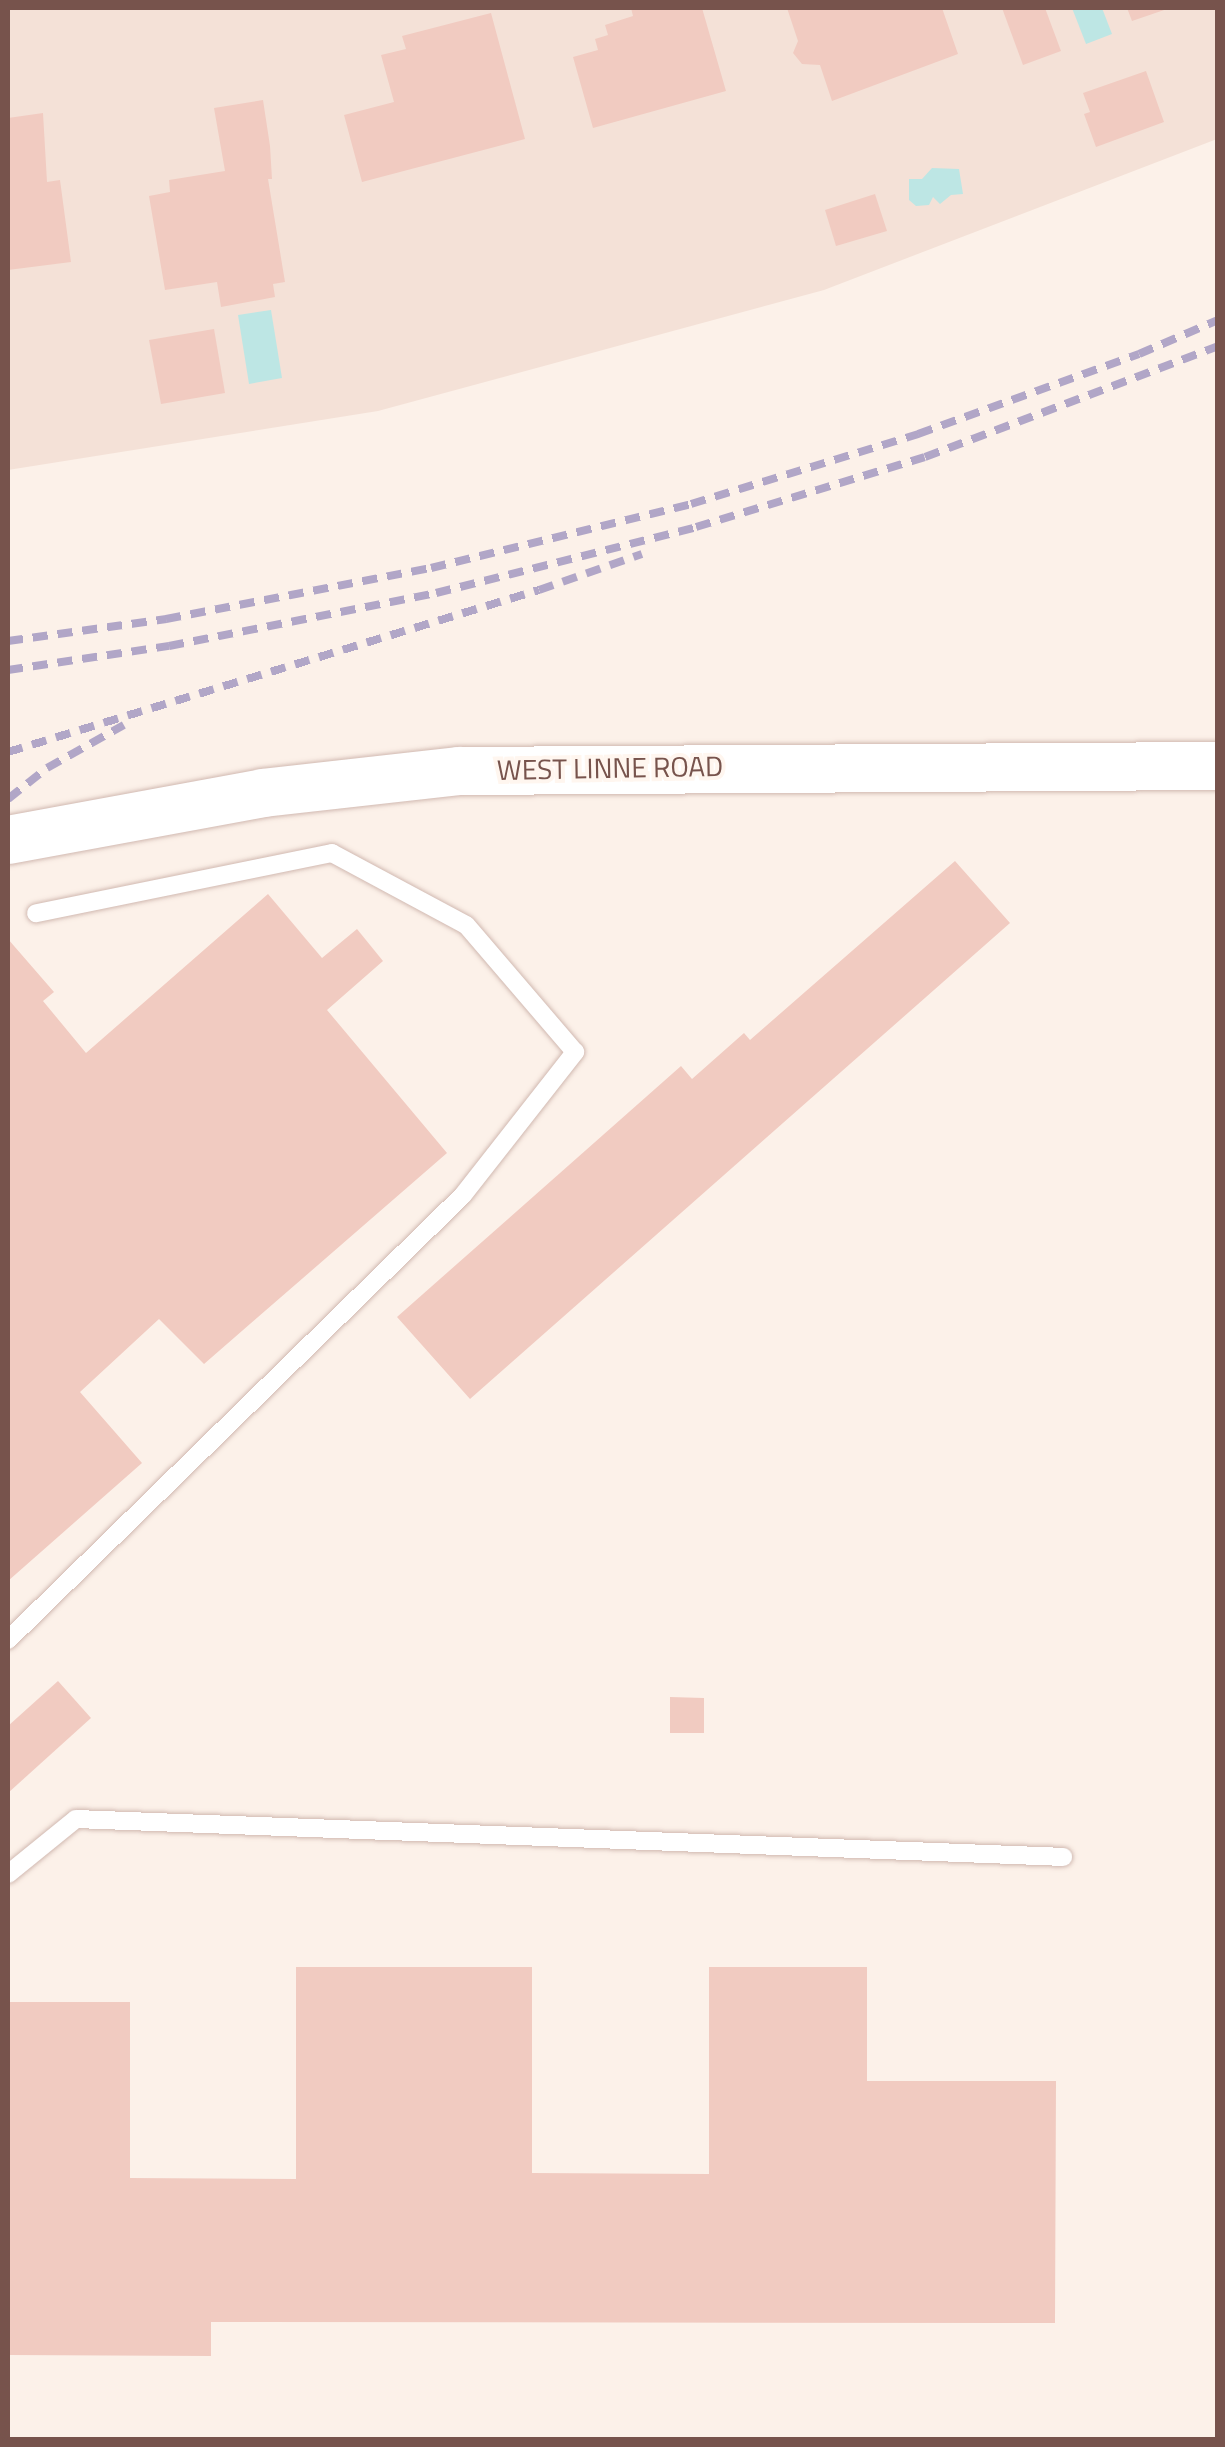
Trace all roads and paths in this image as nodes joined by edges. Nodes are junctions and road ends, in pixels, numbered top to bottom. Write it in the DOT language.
graph roads {
  1 [pos="1218,766"];
  2 [pos="8,840"];
  3 [pos="36,913"];
  4 [pos="8,1640"];
  5 [pos="1064,1857"];
  6 [pos="8,1874"];
  1 -- 2 [label="street, WEST LINNE ROAD"];
  3 -- 4 [label="lane"];
  5 -- 6 [label="lane"];
}
